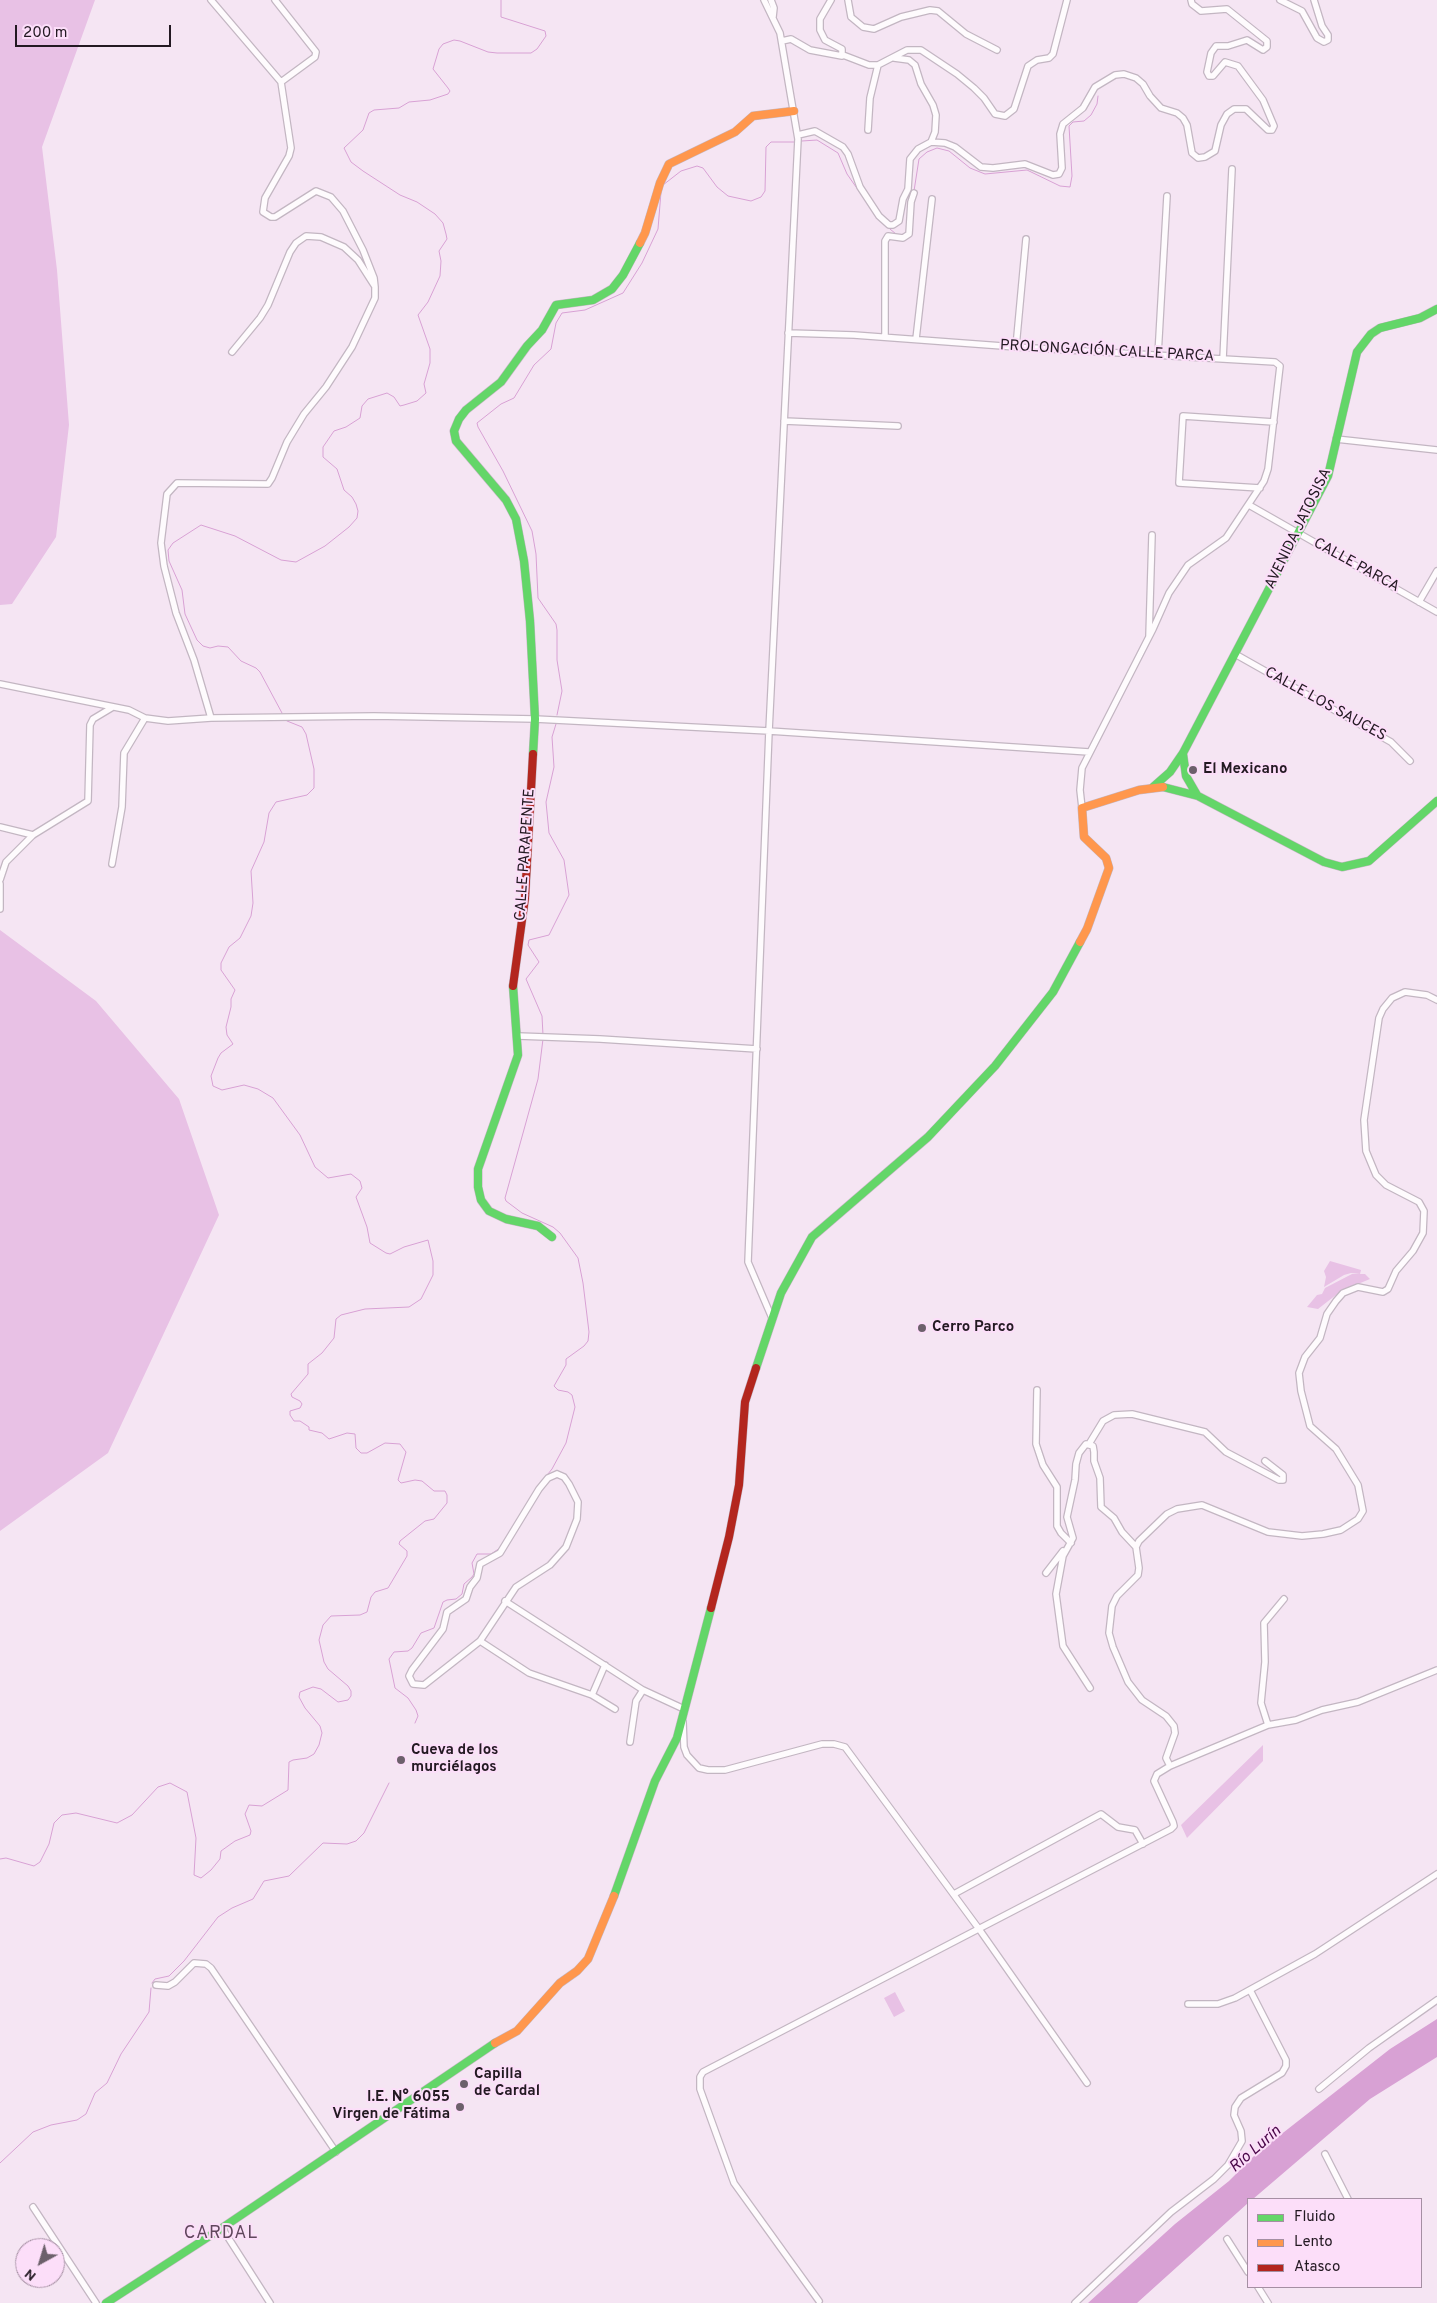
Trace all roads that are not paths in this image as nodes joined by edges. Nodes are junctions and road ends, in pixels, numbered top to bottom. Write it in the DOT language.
graph roads {
  1 [pos="211,0"];
  2 [pos="275,0"];
  3 [pos="764,0"];
  4 [pos="771,0"];
  5 [pos="831,0"];
  6 [pos="848,0"];
  7 [pos="1067,0"];
  8 [pos="1190,0"];
  9 [pos="1280,0"];
  10 [pos="1314,0"];
  11 [pos="773,17"];
  12 [pos="782,41"];
  13 [pos="997,50"];
  14 [pos="843,55"];
  15 [pos="894,58"];
  16 [pos="878,65"];
  17 [pos="281,82"];
  18 [pos="794,111"];
  19 [pos="868,130"];
  20 [pos="798,134"];
  21 [pos="931,142"];
  22 [pos="1232,169"];
  23 [pos="914,193"];
  24 [pos="1167,196"];
  25 [pos="932,199"];
  26 [pos="1026,240"];
  27 [pos="375,287"];
  28 [pos="1437,309"];
  29 [pos="788,333"];
  30 [pos="885,337"];
  31 [pos="916,339"];
  32 [pos="1016,347"];
  33 [pos="232,352"];
  34 [pos="1158,355"];
  35 [pos="1223,359"];
  36 [pos="784,421"];
  37 [pos="1274,422"];
  38 [pos="898,426"];
  39 [pos="1336,439"];
  40 [pos="1437,450"];
  41 [pos="1260,488"];
  42 [pos="1249,505"];
  43 [pos="1298,534"];
  44 [pos="1152,536"];
  45 [pos="1437,571"];
  46 [pos="1419,602"];
  47 [pos="1437,612"];
  48 [pos="1149,636"];
  49 [pos="1235,654"];
  50 [pos="0,684"];
  51 [pos="113,707"];
  52 [pos="145,718"];
  53 [pos="211,718"];
  54 [pos="535,718"];
  55 [pos="769,731"];
  56 [pos="1089,752"];
  57 [pos="1183,753"];
  58 [pos="1410,762"];
  59 [pos="1152,788"];
  60 [pos="1198,796"];
  61 [pos="1437,801"];
  62 [pos="1082,808"];
  63 [pos="0,827"];
  64 [pos="33,835"];
  65 [pos="112,864"];
  66 [pos="0,880"];
  67 [pos="0,884"];
  68 [pos="0,909"];
  69 [pos="1437,1000"];
  70 [pos="518,1036"];
  71 [pos="757,1049"];
  72 [pos="552,1237"];
  73 [pos="772,1318"];
  74 [pos="1037,1390"];
  75 [pos="1089,1444"];
  76 [pos="1266,1461"];
  77 [pos="1071,1543"];
  78 [pos="1136,1547"];
  79 [pos="1065,1550"];
  80 [pos="1046,1573"];
  81 [pos="1284,1599"];
  82 [pos="505,1601"];
  83 [pos="480,1641"];
  84 [pos="605,1665"];
  85 [pos="1437,1670"];
  86 [pos="1090,1688"];
  87 [pos="642,1690"];
  88 [pos="592,1695"];
  89 [pos="615,1709"];
  90 [pos="684,1713"];
  91 [pos="1268,1725"];
  92 [pos="630,1742"];
  93 [pos="1170,1766"];
  94 [pos="1143,1844"];
  95 [pos="1437,1874"];
  96 [pos="954,1894"];
  97 [pos="979,1930"];
  98 [pos="156,1985"];
  99 [pos="1250,1990"];
  100 [pos="1437,2000"];
  101 [pos="1188,2004"];
  102 [pos="1087,2083"];
  103 [pos="1319,2089"];
  104 [pos="336,2152"];
  105 [pos="1325,2154"];
  106 [pos="1347,2198"];
  107 [pos="33,2206"];
  108 [pos="222,2228"];
  109 [pos="1227,2239"];
  110 [pos="1247,2270"];
  111 [pos="1259,2288"];
  112 [pos="819,2301"];
  113 [pos="96,2303"];
  114 [pos="106,2303"];
  115 [pos="270,2303"];
  116 [pos="1075,2303"];
  117 [pos="1268,2303"];
  1 -- 17 [label="street"];
  2 -- 17 [label="street"];
  3 -- 11 [label="street"];
  4 -- 11 [label="street"];
  5 -- 14 [label="street"];
  6 -- 13 [label="street"];
  7 -- 15 [label="street"];
  8 -- 21 [label="street"];
  9 -- 10 [label="street"];
  11 -- 12 [label="street"];
  12 -- 14 [label="street"];
  12 -- 18 [label="street"];
  14 -- 16 [label="street"];
  15 -- 16 [label="street"];
  15 -- 21 [label="street"];
  16 -- 19 [label="street"];
  17 -- 27 [label="street"];
  18 -- 20 [label="street"];
  18 -- 54 [label="street, CALLE PARAPENTE"];
  20 -- 21 [label="street"];
  20 -- 29 [label="street"];
  22 -- 35 [label="street"];
  23 -- 30 [label="street"];
  24 -- 34 [label="street"];
  25 -- 31 [label="street"];
  26 -- 32 [label="street"];
  27 -- 33 [label="street"];
  27 -- 53 [label="street"];
  28 -- 39 [label="street, AVENIDA JATOSISA"];
  29 -- 30 [label="street, PROLONGACIÓN CALLE PARCA"];
  29 -- 36 [label="street"];
  30 -- 31 [label="street, PROLONGACIÓN CALLE PARCA"];
  31 -- 32 [label="street, PROLONGACIÓN CALLE PARCA"];
  32 -- 34 [label="street, PROLONGACIÓN CALLE PARCA"];
  34 -- 35 [label="street, PROLONGACIÓN CALLE PARCA"];
  35 -- 37 [label="street, PROLONGACIÓN CALLE PARCA"];
  36 -- 38 [label="street"];
  36 -- 55 [label="street"];
  37 -- 41 [label="street, PROLONGACIÓN CALLE PARCA"];
  37 -- 41 [label="street"];
  39 -- 40 [label="street"];
  39 -- 43 [label="street, AVENIDA JATOSISA"];
  41 -- 42 [label="street, PROLONGACIÓN CALLE PARCA"];
  42 -- 43 [label="street, CALLE PARCA"];
  42 -- 48 [label="street, PROLONGACIÓN CALLE PARCA"];
  43 -- 46 [label="street, CALLE PARCA"];
  43 -- 49 [label="street, AVENIDA JATOSISA"];
  44 -- 48 [label="street"];
  45 -- 46 [label="street"];
  46 -- 47 [label="street, CALLE PARCA"];
  48 -- 56 [label="street, PROLONGACIÓN CALLE PARCA"];
  49 -- 57 [label="street, AVENIDA JATOSISA"];
  49 -- 58 [label="street, CALLE LOS SAUCES"];
  50 -- 51 [label="street"];
  51 -- 52 [label="street"];
  51 -- 64 [label="street"];
  52 -- 53 [label="street"];
  52 -- 65 [label="street"];
  53 -- 54 [label="street"];
  54 -- 55 [label="street"];
  54 -- 70 [label="street, CALLE PARAPENTE"];
  55 -- 56 [label="street"];
  55 -- 71 [label="street"];
  56 -- 62 [label="street, PROLONGACIÓN CALLE PARCA"];
  57 -- 59 [label="street, AVENIDA JATOSISA"];
  57 -- 60 [label="street"];
  59 -- 60 [label="street, AVENIDA JATOSISA"];
  59 -- 62 [label="street, AVENIDA JATOSISA"];
  60 -- 61 [label="street, AVENIDA JATOSISA"];
  62 -- 73 [label="street"];
  63 -- 64 [label="street"];
  64 -- 66 [label="street"];
  67 -- 68 [label="street"];
  69 -- 78 [label="street"];
  70 -- 71 [label="street"];
  70 -- 72 [label="street, CALLE PARAPENTE"];
  71 -- 73 [label="street"];
  73 -- 90 [label="street"];
  74 -- 77 [label="street"];
  75 -- 76 [label="street"];
  75 -- 77 [label="street"];
  75 -- 78 [label="street"];
  77 -- 79 [label="street"];
  78 -- 93 [label="street"];
  79 -- 80 [label="street"];
  79 -- 86 [label="street"];
  81 -- 91 [label="street"];
  82 -- 83 [label="street"];
  82 -- 83 [label="street"];
  82 -- 84 [label="street"];
  83 -- 88 [label="street"];
  84 -- 87 [label="street"];
  84 -- 88 [label="street"];
  85 -- 91 [label="street"];
  87 -- 90 [label="street"];
  87 -- 92 [label="street"];
  88 -- 89 [label="street"];
  90 -- 96 [label="street"];
  90 -- 104 [label="street"];
  91 -- 93 [label="street"];
  93 -- 94 [label="street"];
  94 -- 96 [label="street"];
  94 -- 97 [label="street"];
  95 -- 99 [label="street"];
  96 -- 97 [label="street"];
  97 -- 102 [label="street"];
  97 -- 112 [label="street"];
  98 -- 104 [label="street"];
  99 -- 101 [label="street"];
  99 -- 116 [label="street"];
  100 -- 103 [label="street"];
  104 -- 108 [label="street"];
  105 -- 106 [label="street"];
  107 -- 113 [label="street"];
  108 -- 114 [label="street"];
  108 -- 115 [label="street"];
  109 -- 110 [label="street"];
  111 -- 117 [label="street"];
}
